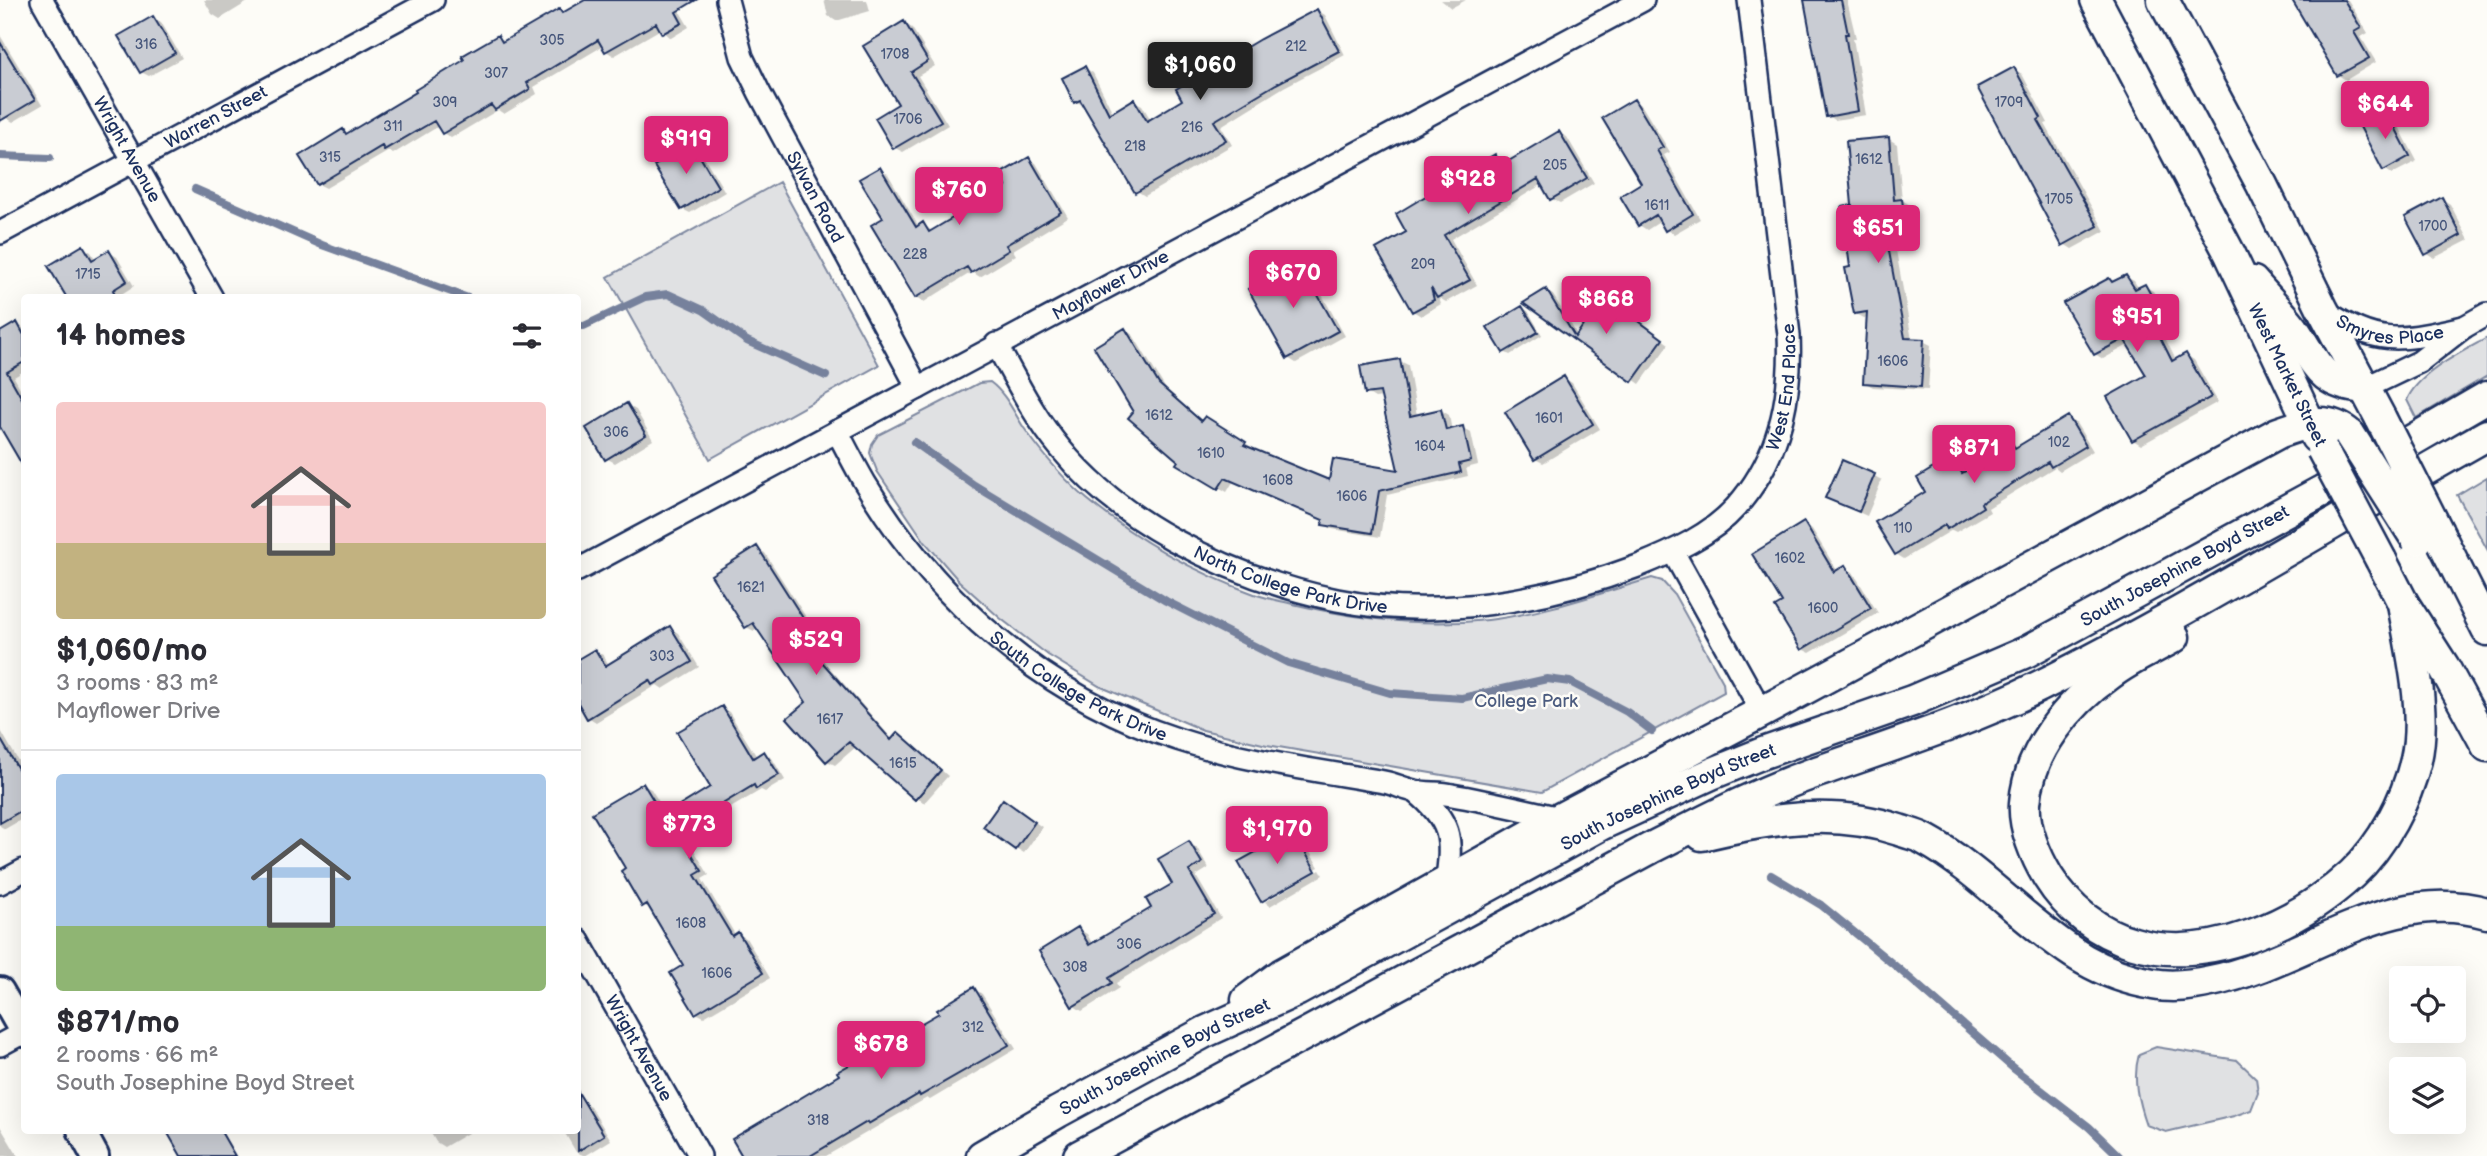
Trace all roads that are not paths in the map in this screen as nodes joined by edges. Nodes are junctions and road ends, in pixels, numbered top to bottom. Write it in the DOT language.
graph roads {
  1 [pos="42,0"];
  2 [pos="433,0"];
  3 [pos="727,0"];
  4 [pos="1643,0"];
  5 [pos="1749,0"];
  6 [pos="2096,0"];
  7 [pos="2163,0"];
  8 [pos="135,162"];
  9 [pos="0,233"];
  10 [pos="2230,254"];
  11 [pos="210,294"];
  12 [pos="2322,308"];
  13 [pos="2487,314"];
  14 [pos="2464,327"];
  15 [pos="996,344"];
  16 [pos="918,388"];
  17 [pos="2365,388"];
  18 [pos="2487,397"];
  19 [pos="2308,422"];
  20 [pos="837,431"];
  21 [pos="2487,435"];
  22 [pos="2384,492"];
  23 [pos="2428,536"];
  24 [pos="1673,552"];
  25 [pos="581,568"];
  26 [pos="2403,603"];
  27 [pos="2487,630"];
  28 [pos="1762,712"];
  29 [pos="2487,746"];
  30 [pos="1416,792"];
  31 [pos="1560,818"];
  32 [pos="1651,848"];
  33 [pos="21,872"];
  34 [pos="1446,882"];
  35 [pos="0,883"];
  36 [pos="2487,913"];
  37 [pos="581,945"];
  38 [pos="0,990"];
  39 [pos="21,1027"];
  40 [pos="1205,1032"];
  41 [pos="21,1034"];
  42 [pos="0,1045"];
  43 [pos="83,1134"];
  44 [pos="95,1156"];
  45 [pos="700,1156"];
  46 [pos="982,1156"];
  47 [pos="1079,1156"];
  1 -- 8 [label="street, Wright Avenue"];
  2 -- 8 [label="street, Warren Street"];
  3 -- 16 [label="street, Sylvan Road"];
  4 -- 15 [label="street, Mayflower Drive"];
  5 -- 24 [label="street, West End Place"];
  6 -- 10 [label="main road, West Market Street"];
  7 -- 12 [label="main road"];
  8 -- 9 [label="street, Warren Street"];
  8 -- 11 [label="street, Wright Avenue"];
  10 -- 17 [label="main road"];
  10 -- 19 [label="main road, West Market Street"];
  12 -- 14 [label="street, Smyres Place"];
  12 -- 17 [label="main road"];
  13 -- 14 [label="street, Smyres Place"];
  14 -- 17 [label="street, Smyres Place"];
  15 -- 16 [label="street, Mayflower Drive"];
  15 -- 24 [label="street, North College Park Drive"];
  16 -- 20 [label="street, Mayflower Drive"];
  17 -- 23 [label="main road, bridge"];
  18 -- 40 [label="main road, South Josephine Boyd Street"];
  19 -- 23 [label="main road, bridge"];
  19 -- 26 [label="main road, West Market Street, bridge"];
  19 -- 28 [label="main road"];
  20 -- 25 [label="street, Mayflower Drive"];
  20 -- 30 [label="street, South College Park Drive"];
  21 -- 22 [label="main road"];
  22 -- 26 [label="main road"];
  22 -- 32 [label="main road, South Josephine Boyd Street"];
  23 -- 27 [label="main road"];
  24 -- 28 [label="street"];
  26 -- 29 [label="main road, West Market Street"];
  28 -- 31 [label="main road"];
  30 -- 31 [label="street, South College Park Drive"];
  30 -- 34 [label="street, South College Park Drive"];
  31 -- 34 [label="main road"];
  32 -- 36 [label="main road"];
  32 -- 47 [label="main road, South Josephine Boyd Street"];
  33 -- 35 [label="street"];
  34 -- 40 [label="main road"];
  37 -- 45 [label="street, Wright Avenue"];
  38 -- 39 [label="street"];
  40 -- 46 [label="main road, South Josephine Boyd Street"];
  41 -- 42 [label="street"];
  43 -- 44 [label="street"];
}
